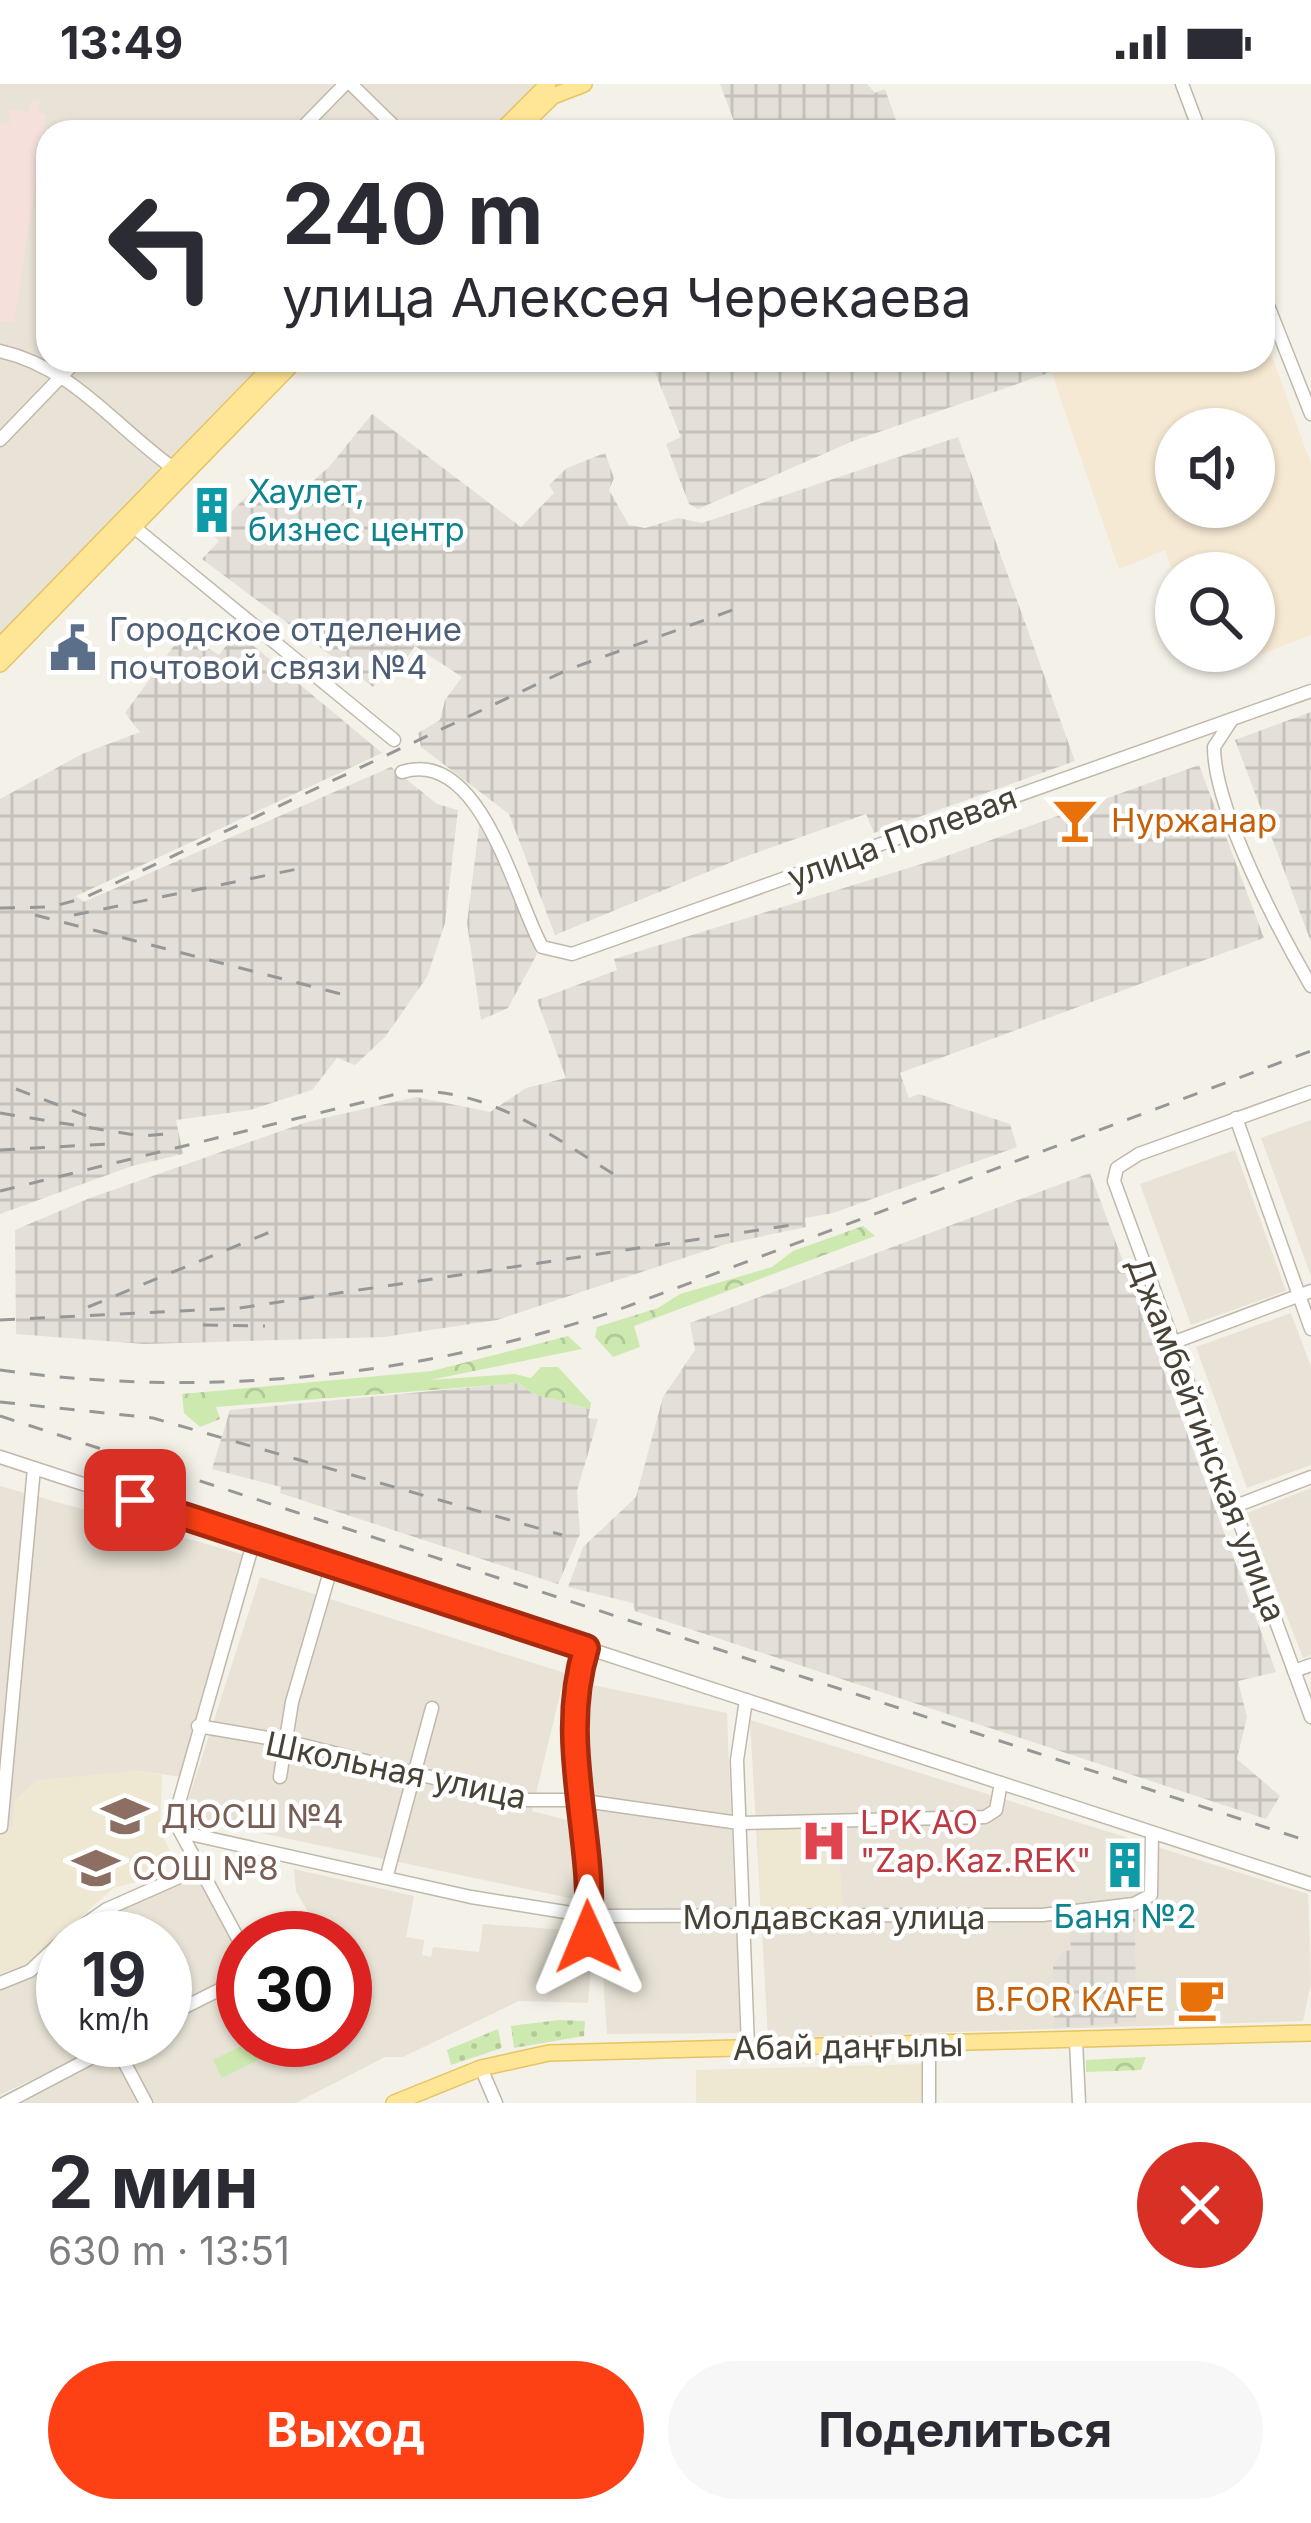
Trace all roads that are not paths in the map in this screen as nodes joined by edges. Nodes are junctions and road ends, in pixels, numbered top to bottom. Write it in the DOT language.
graph roads {
  1 [pos="348,84"];
  2 [pos="548,84"];
  3 [pos="584,84"];
  4 [pos="1182,84"];
  5 [pos="566,87"];
  6 [pos="310,120"];
  7 [pos="387,120"];
  8 [pos="512,120"];
  9 [pos="529,120"];
  10 [pos="1196,120"];
  11 [pos="1275,323"];
  12 [pos="0,351"];
  13 [pos="36,360"];
  14 [pos="58,372"];
  15 [pos="66,372"];
  16 [pos="267,372"];
  17 [pos="283,372"];
  18 [pos="63,375"];
  19 [pos="1311,413"];
  20 [pos="0,440"];
  21 [pos="179,472"];
  22 [pos="129,522"];
  23 [pos="0,646"];
  24 [pos="0,664"];
  25 [pos="1311,691"];
  26 [pos="1232,721"];
  27 [pos="394,740"];
  28 [pos="402,772"];
  29 [pos="1311,986"];
  30 [pos="1311,1092"];
  31 [pos="1236,1118"];
  32 [pos="1305,1293"];
  33 [pos="1311,1329"];
  34 [pos="1172,1343"];
  35 [pos="0,1457"];
  36 [pos="34,1468"];
  37 [pos="1311,1478"];
  38 [pos="1232,1507"];
  39 [pos="254,1540"];
  40 [pos="332,1565"];
  41 [pos="586,1648"];
  42 [pos="1311,1665"];
  43 [pos="1294,1671"];
  44 [pos="746,1700"];
  45 [pos="432,1708"];
  46 [pos="1311,1717"];
  47 [pos="198,1726"];
  48 [pos="286,1741"];
  49 [pos="416,1774"];
  50 [pos="280,1778"];
  51 [pos="1001,1783"];
  52 [pos="577,1799"];
  53 [pos="739,1822"];
  54 [pos="1,1826"];
  55 [pos="181,1832"];
  56 [pos="1152,1834"];
  57 [pos="202,1867"];
  58 [pos="387,1875"];
  59 [pos="1311,1884"];
  60 [pos="105,1911"];
  61 [pos="224,1911"];
  62 [pos="590,1916"];
  63 [pos="743,1919"];
  64 [pos="588,1937"];
  65 [pos="36,1966"];
  66 [pos="0,1983"];
  67 [pos="1308,2030"];
  68 [pos="1076,2041"];
  69 [pos="929,2044"];
  70 [pos="748,2047"];
  71 [pos="72,2067"];
  72 [pos="129,2067"];
  73 [pos="481,2068"];
  74 [pos="5,2103"];
  75 [pos="146,2103"];
  76 [pos="394,2103"];
  77 [pos="496,2103"];
  78 [pos="929,2103"];
  79 [pos="1079,2103"];
  1 -- 6 [label="street"];
  1 -- 7 [label="street"];
  2 -- 8 [label="main road"];
  3 -- 5 [label="main road"];
  4 -- 10 [label="street"];
  5 -- 9 [label="main road"];
  11 -- 19 [label="street"];
  12 -- 13 [label="street"];
  14 -- 18 [label="street"];
  15 -- 18 [label="street"];
  16 -- 21 [label="main road"];
  17 -- 21 [label="main road"];
  18 -- 20 [label="street"];
  18 -- 21 [label="street"];
  21 -- 22 [label="main road"];
  22 -- 23 [label="main road"];
  22 -- 24 [label="main road"];
  22 -- 27 [label="street"];
  25 -- 26 [label="street, улица Полевая"];
  26 -- 28 [label="street, улица Полевая"];
  26 -- 29 [label="street"];
  30 -- 31 [label="street"];
  31 -- 32 [label="street"];
  31 -- 34 [label="street, Джамбейтинская улица"];
  32 -- 33 [label="street"];
  32 -- 34 [label="street"];
  34 -- 38 [label="street, Джамбейтинская улица"];
  35 -- 36 [label="street"];
  36 -- 39 [label="street"];
  36 -- 54 [label="street"];
  37 -- 38 [label="street"];
  38 -- 43 [label="street, Джамбейтинская улица"];
  39 -- 40 [label="street"];
  39 -- 47 [label="street"];
  40 -- 41 [label="street"];
  40 -- 48 [label="street"];
  41 -- 44 [label="street"];
  41 -- 52 [label="street"];
  42 -- 43 [label="street"];
  43 -- 46 [label="street, Джамбейтинская улица"];
  44 -- 51 [label="street"];
  44 -- 53 [label="street"];
  45 -- 49 [label="street"];
  47 -- 48 [label="street, Школьная улица"];
  47 -- 55 [label="street"];
  48 -- 49 [label="street, Школьная улица"];
  48 -- 50 [label="street"];
  49 -- 52 [label="street, Школьная улица"];
  49 -- 58 [label="street"];
  51 -- 53 [label="street, Школьная улица"];
  51 -- 56 [label="street"];
  52 -- 53 [label="street, Школьная улица"];
  52 -- 62 [label="street"];
  53 -- 63 [label="street"];
  55 -- 57 [label="street"];
  55 -- 58 [label="street, Молдавская улица"];
  56 -- 59 [label="street"];
  56 -- 63 [label="street, Молдавская улица"];
  57 -- 60 [label="street"];
  57 -- 61 [label="street"];
  58 -- 62 [label="street, Молдавская улица"];
  62 -- 63 [label="street, Молдавская улица"];
  62 -- 64 [label="street"];
  63 -- 70 [label="street"];
  65 -- 66 [label="street"];
  67 -- 68 [label="main road, Абай даңғылы"];
  68 -- 69 [label="main road, Абай даңғылы"];
  68 -- 79 [label="street"];
  69 -- 70 [label="main road, Абай даңғылы"];
  69 -- 78 [label="street"];
  70 -- 73 [label="main road, Абай даңғылы"];
  71 -- 74 [label="street"];
  72 -- 75 [label="street"];
  73 -- 76 [label="main road, Абай даңғылы"];
  73 -- 77 [label="street"];
}
